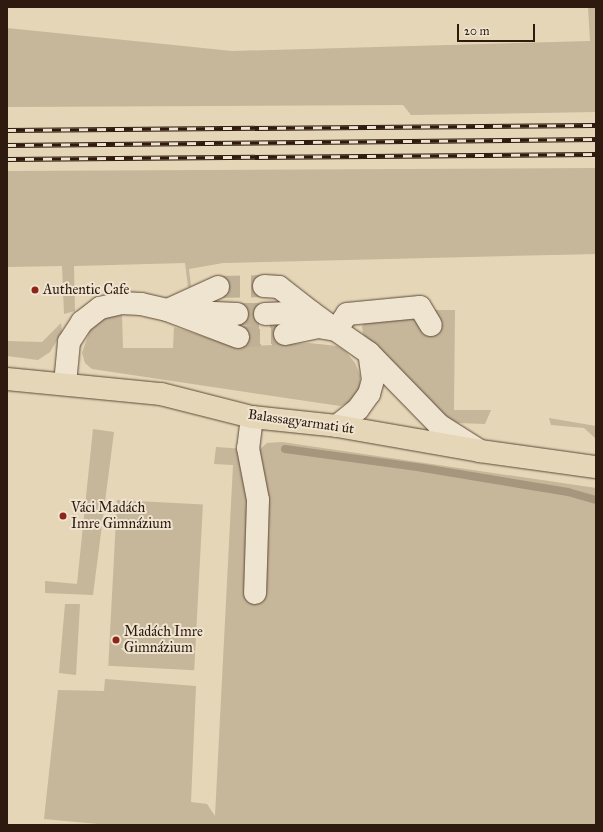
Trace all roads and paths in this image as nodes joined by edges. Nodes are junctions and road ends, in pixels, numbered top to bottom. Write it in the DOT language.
graph roads {
  1 [pos="264,286"];
  2 [pos="218,288"];
  3 [pos="167,310"];
  4 [pos="312,312"];
  5 [pos="237,314"];
  6 [pos="265,314"];
  7 [pos="432,325"];
  8 [pos="336,330"];
  9 [pos="285,334"];
  10 [pos="238,337"];
  11 [pos="369,353"];
  12 [pos="7,378"];
  13 [pos="65,384"];
  14 [pos="252,417"];
  15 [pos="337,426"];
  16 [pos="480,451"];
  17 [pos="596,467"];
  18 [pos="255,593"];
  1 -- 4 [label="lane"];
  2 -- 3 [label="lane"];
  3 -- 5 [label="lane"];
  3 -- 10 [label="lane"];
  3 -- 13 [label="lane"];
  4 -- 6 [label="lane"];
  4 -- 8 [label="lane"];
  7 -- 8 [label="lane"];
  8 -- 9 [label="lane"];
  8 -- 11 [label="lane"];
  11 -- 15 [label="lane"];
  11 -- 16 [label="lane"];
  12 -- 13 [label="main road, Balassagyarmati út"];
  13 -- 14 [label="main road, Balassagyarmati út"];
  14 -- 15 [label="main road, Balassagyarmati út"];
  14 -- 18 [label="lane"];
  15 -- 16 [label="main road, Balassagyarmati út"];
  16 -- 17 [label="main road, Balassagyarmati út"];
}
